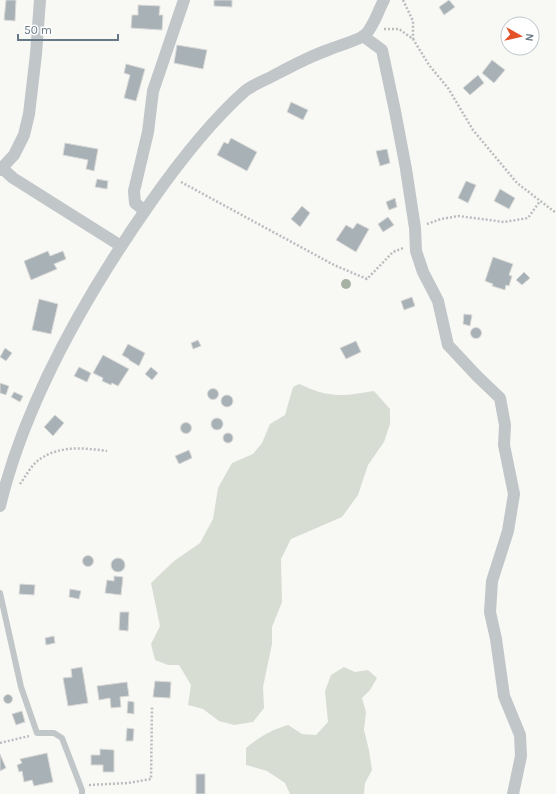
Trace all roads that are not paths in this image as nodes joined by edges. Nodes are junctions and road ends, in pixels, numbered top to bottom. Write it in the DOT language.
graph roads {
  1 [pos="40,0"];
  2 [pos="184,0"];
  3 [pos="384,0"];
  4 [pos="366,32"];
  5 [pos="1,169"];
  6 [pos="145,211"];
  7 [pos="121,246"];
  8 [pos="0,506"];
  9 [pos="0,593"];
  10 [pos="82,794"];
  11 [pos="513,794"];
  1 -- 5 [label="street"];
  2 -- 6 [label="street"];
  3 -- 4 [label="street"];
  4 -- 6 [label="street"];
  4 -- 11 [label="street"];
  5 -- 7 [label="street"];
  6 -- 7 [label="street"];
  7 -- 8 [label="street"];
  9 -- 10 [label="lane"];
}
